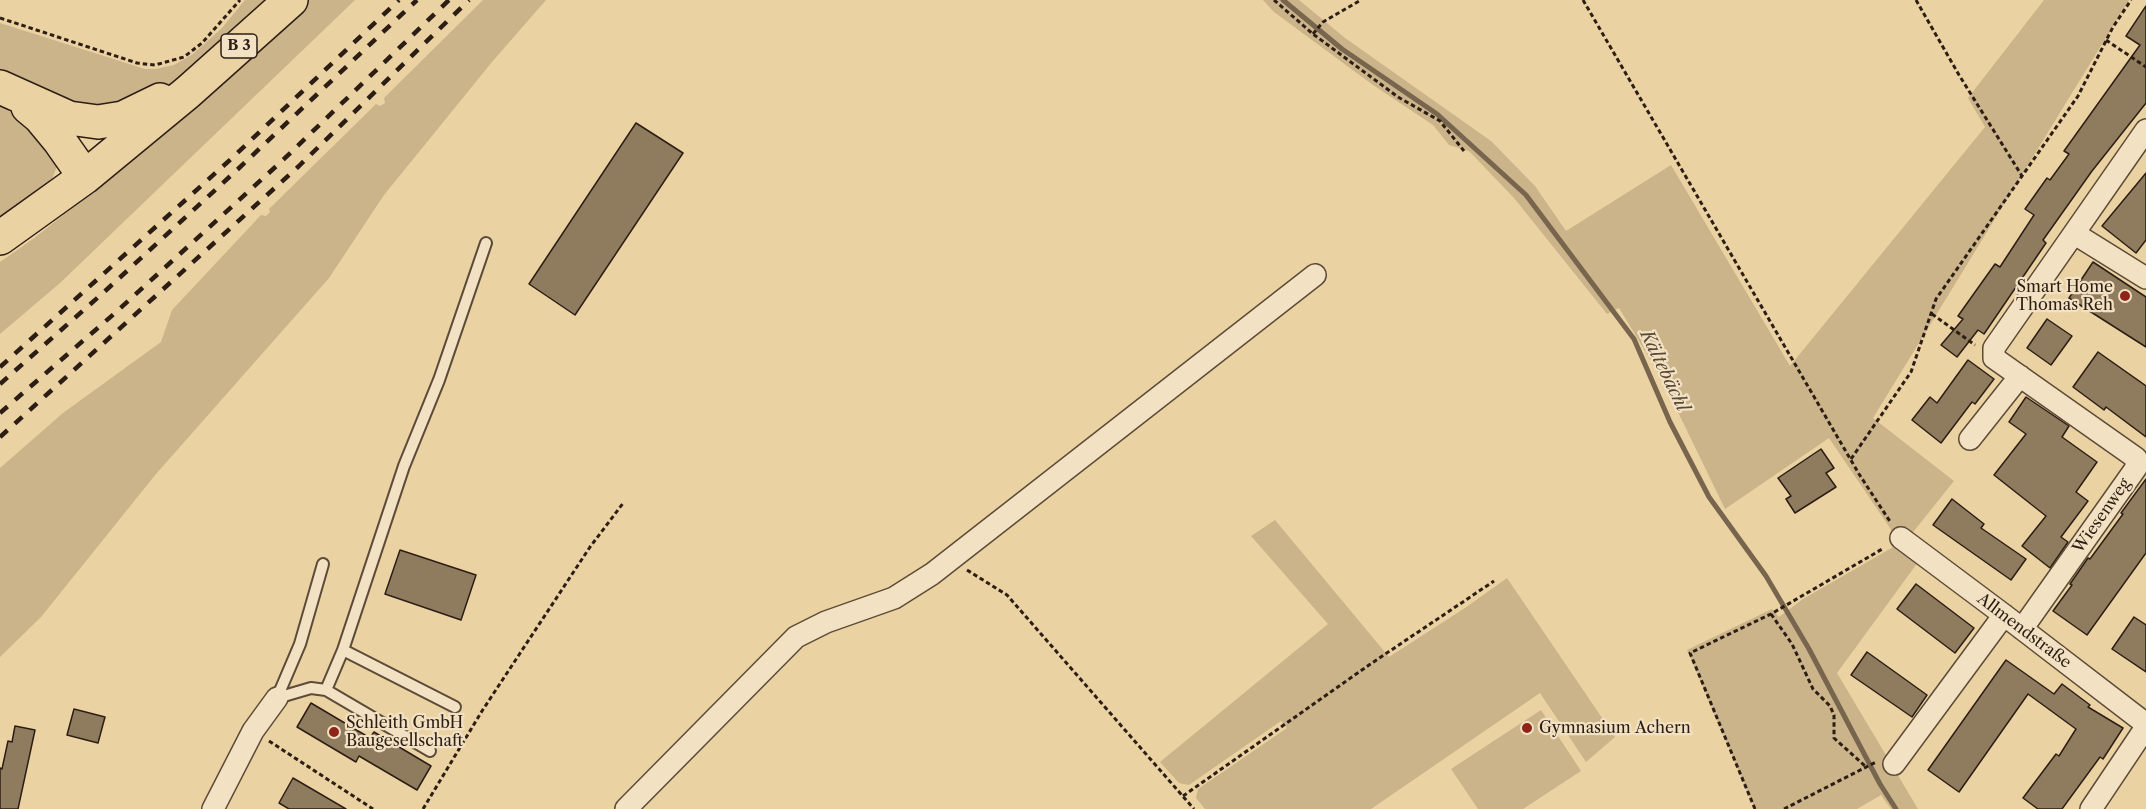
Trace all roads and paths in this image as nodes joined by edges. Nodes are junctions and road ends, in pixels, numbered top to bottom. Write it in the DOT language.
graph roads {
  1 [pos="240,0"];
  2 [pos="291,0"];
  3 [pos="1275,0"];
  4 [pos="1361,0"];
  5 [pos="1583,0"];
  6 [pos="1916,0"];
  7 [pos="2131,0"];
  8 [pos="0,18"];
  9 [pos="1313,34"];
  10 [pos="2106,40"];
  11 [pos="2146,68"];
  12 [pos="7,90"];
  13 [pos="188,92"];
  14 [pos="69,118"];
  15 [pos="2146,130"];
  16 [pos="1464,151"];
  17 [pos="92,171"];
  18 [pos="2022,176"];
  19 [pos="2075,234"];
  20 [pos="0,238"];
  21 [pos="486,243"];
  22 [pos="1315,275"];
  23 [pos="2146,278"];
  24 [pos="1931,314"];
  25 [pos="1994,358"];
  26 [pos="2020,376"];
  27 [pos="1970,439"];
  28 [pos="1851,459"];
  29 [pos="624,502"];
  30 [pos="1901,538"];
  31 [pos="323,564"];
  32 [pos="965,569"];
  33 [pos="1494,581"];
  34 [pos="1771,614"];
  35 [pos="2004,615"];
  36 [pos="2022,629"];
  37 [pos="343,650"];
  38 [pos="326,690"];
  39 [pos="276,698"];
  40 [pos="454,707"];
  41 [pos="2146,726"];
  42 [pos="253,731"];
  43 [pos="430,751"];
  44 [pos="1894,764"];
  45 [pos="1183,796"];
  46 [pos="213,809"];
  47 [pos="373,809"];
  48 [pos="423,809"];
  49 [pos="626,809"];
  50 [pos="1194,809"];
  51 [pos="1755,809"];
  52 [pos="1784,809"];
  53 [pos="2091,809"];
  1 -- 8 [label="path"];
  2 -- 13 [label="main road, B 3"];
  3 -- 9 [label="path"];
  4 -- 9 [label="path"];
  5 -- 28 [label="path"];
  6 -- 18 [label="path"];
  7 -- 10 [label="path"];
  9 -- 16 [label="path"];
  10 -- 11 [label="path"];
  10 -- 18 [label="path"];
  12 -- 14 [label="main road"];
  12 -- 17 [label="main road"];
  13 -- 14 [label="main road"];
  13 -- 17 [label="main road, B 3"];
  14 -- 17 [label="main road"];
  15 -- 19 [label="street"];
  17 -- 20 [label="main road, B 3"];
  18 -- 24 [label="path"];
  19 -- 23 [label="street"];
  19 -- 25 [label="street"];
  21 -- 37 [label="lane"];
  22 -- 49 [label="street"];
  24 -- 25 [label="path"];
  24 -- 28 [label="path"];
  25 -- 26 [label="street, Wiesenweg"];
  26 -- 27 [label="street"];
  26 -- 36 [label="street, Wiesenweg"];
  28 -- 30 [label="path"];
  29 -- 48 [label="path"];
  30 -- 34 [label="path"];
  30 -- 35 [label="street, Allmendstraße"];
  31 -- 39 [label="lane"];
  32 -- 45 [label="path"];
  33 -- 45 [label="path"];
  34 -- 51 [label="path"];
  34 -- 52 [label="path"];
  35 -- 36 [label="street, Allmendstraße"];
  35 -- 44 [label="street"];
  36 -- 41 [label="street, Allmendstraße"];
  37 -- 38 [label="lane"];
  37 -- 40 [label="lane"];
  38 -- 39 [label="lane"];
  38 -- 43 [label="lane"];
  39 -- 42 [label="street"];
  41 -- 53 [label="street"];
  42 -- 46 [label="street"];
  42 -- 47 [label="path"];
  45 -- 50 [label="path"];
}
